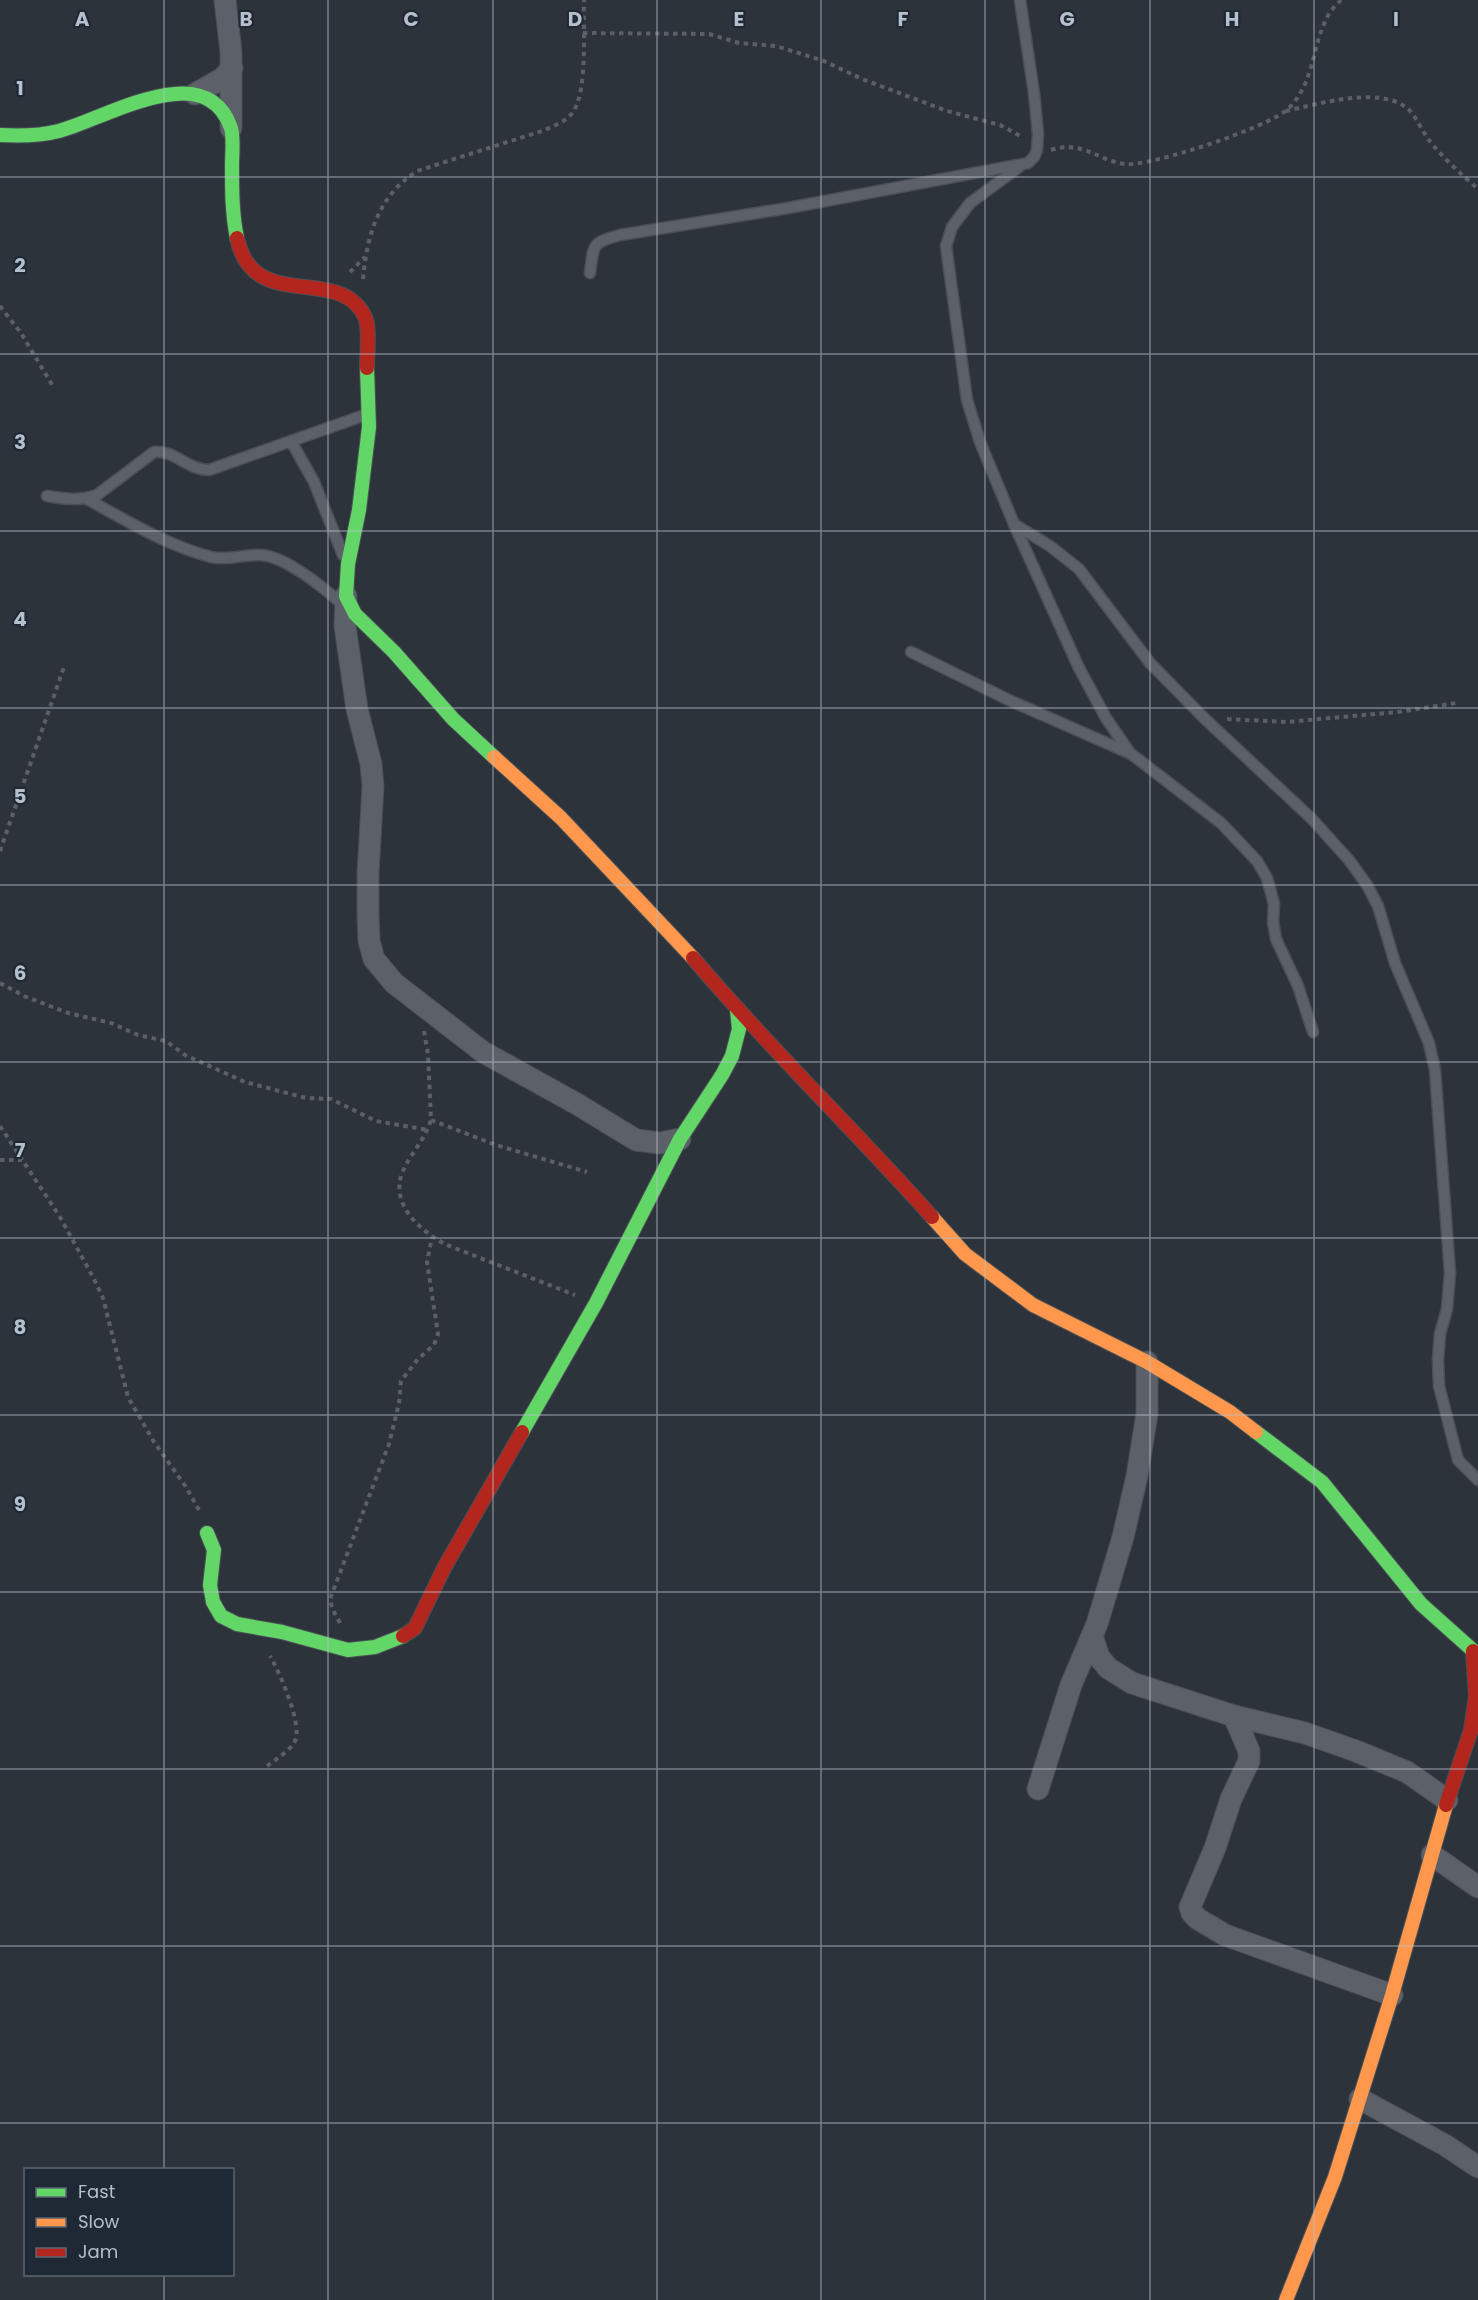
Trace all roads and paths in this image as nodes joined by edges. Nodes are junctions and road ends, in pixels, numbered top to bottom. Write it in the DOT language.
graph roads {
  1 [pos="225,0"];
  2 [pos="584,0"];
  3 [pos="1020,0"];
  4 [pos="1341,0"];
  5 [pos="583,33"];
  6 [pos="232,68"];
  7 [pos="195,94"];
  8 [pos="1286,111"];
  9 [pos="231,129"];
  10 [pos="0,135"];
  11 [pos="1036,154"];
  12 [pos="1020,166"];
  13 [pos="1478,189"];
  14 [pos="590,273"];
  15 [pos="0,306"];
  16 [pos="361,307"];
  17 [pos="54,388"];
  18 [pos="369,414"];
  19 [pos="291,441"];
  20 [pos="47,496"];
  21 [pos="87,499"];
  22 [pos="1014,524"];
  23 [pos="348,564"];
  24 [pos="346,601"];
  25 [pos="911,652"];
  26 [pos="65,664"];
  27 [pos="1456,703"];
  28 [pos="1204,718"];
  29 [pos="1130,753"];
  30 [pos="0,851"];
  31 [pos="0,983"];
  32 [pos="414,999"];
  33 [pos="737,1010"];
  34 [pos="1313,1032"];
  35 [pos="430,1120"];
  36 [pos="0,1126"];
  37 [pos="428,1130"];
  38 [pos="680,1139"];
  39 [pos="646,1142"];
  40 [pos="0,1160"];
  41 [pos="22,1160"];
  42 [pos="668,1162"];
  43 [pos="587,1172"];
  44 [pos="432,1237"];
  45 [pos="596,1302"];
  46 [pos="1147,1362"];
  47 [pos="1478,1480"];
  48 [pos="207,1533"];
  49 [pos="256,1629"];
  50 [pos="1092,1636"];
  51 [pos="358,1651"];
  52 [pos="1475,1653"];
  53 [pos="1234,1716"];
  54 [pos="267,1766"];
  55 [pos="1038,1789"];
  56 [pos="1448,1800"];
  57 [pos="1432,1855"];
  58 [pos="1478,1887"];
  59 [pos="1392,1995"];
  60 [pos="1360,2099"];
  61 [pos="1478,2167"];
  62 [pos="1286,2300"];
  1 -- 6 [label="street"];
  2 -- 5 [label="path"];
  3 -- 11 [label="lane"];
  4 -- 8 [label="path"];
  5 -- 11 [label="path"];
  5 -- 16 [label="path"];
  6 -- 7 [label="street"];
  6 -- 9 [label="street"];
  7 -- 9 [label="street"];
  7 -- 10 [label="street"];
  8 -- 11 [label="path"];
  8 -- 13 [label="path"];
  9 -- 16 [label="street"];
  11 -- 12 [label="lane"];
  12 -- 14 [label="lane"];
  12 -- 22 [label="lane"];
  15 -- 17 [label="path"];
  16 -- 18 [label="street"];
  18 -- 19 [label="lane"];
  18 -- 23 [label="street"];
  19 -- 21 [label="lane"];
  19 -- 23 [label="lane"];
  20 -- 21 [label="lane"];
  21 -- 24 [label="lane"];
  22 -- 28 [label="lane"];
  22 -- 29 [label="lane"];
  23 -- 24 [label="street"];
  24 -- 32 [label="street"];
  24 -- 33 [label="street"];
  25 -- 29 [label="lane"];
  26 -- 30 [label="path"];
  27 -- 28 [label="path"];
  28 -- 47 [label="lane"];
  29 -- 34 [label="lane"];
  31 -- 37 [label="path"];
  32 -- 35 [label="path"];
  32 -- 39 [label="street"];
  33 -- 38 [label="street"];
  33 -- 46 [label="street"];
  35 -- 37 [label="path"];
  35 -- 43 [label="path"];
  36 -- 41 [label="path"];
  37 -- 44 [label="path"];
  38 -- 39 [label="street"];
  38 -- 42 [label="street"];
  39 -- 42 [label="street"];
  40 -- 41 [label="path"];
  41 -- 48 [label="path"];
  42 -- 45 [label="street"];
  44 -- 45 [label="path"];
  44 -- 51 [label="path"];
  45 -- 51 [label="street"];
  46 -- 50 [label="street"];
  46 -- 52 [label="street"];
  48 -- 49 [label="street"];
  49 -- 51 [label="street"];
  49 -- 54 [label="path"];
  50 -- 53 [label="street"];
  50 -- 55 [label="street"];
  52 -- 56 [label="street"];
  53 -- 56 [label="street"];
  53 -- 59 [label="street"];
  56 -- 57 [label="street"];
  57 -- 58 [label="street"];
  57 -- 59 [label="street"];
  59 -- 60 [label="street"];
  60 -- 61 [label="street"];
  60 -- 62 [label="street"];
}
